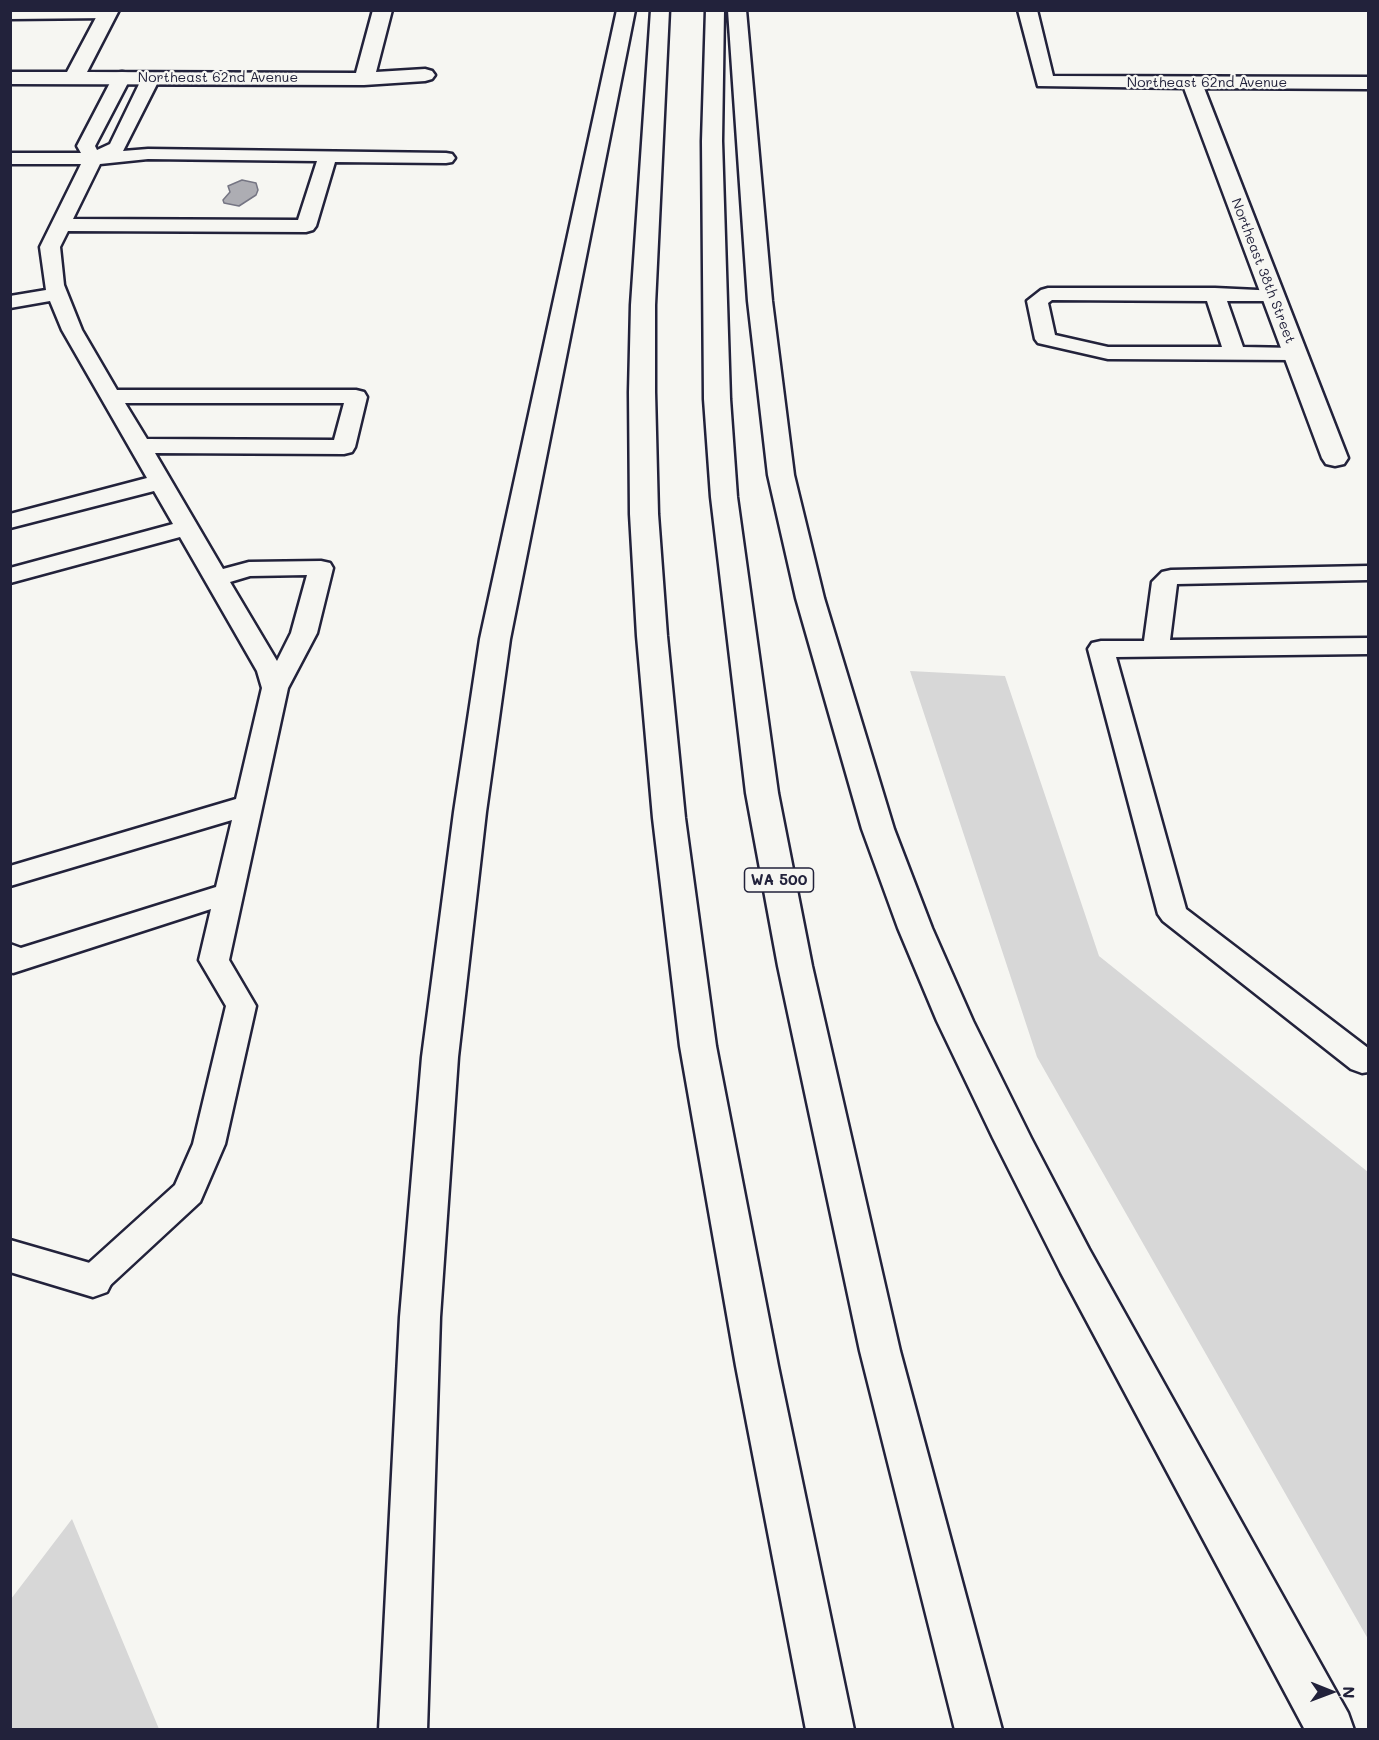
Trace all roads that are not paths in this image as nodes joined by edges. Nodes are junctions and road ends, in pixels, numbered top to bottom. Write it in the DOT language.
graph roads {
  1 [pos="383,10"];
  2 [pos="626,10"];
  3 [pos="660,10"];
  4 [pos="716,10"];
  5 [pos="737,10"];
  6 [pos="1028,10"];
  7 [pos="110,12"];
  8 [pos="10,14"];
  9 [pos="425,75"];
  10 [pos="122,77"];
  11 [pos="10,78"];
  12 [pos="74,78"];
  13 [pos="151,78"];
  14 [pos="364,79"];
  15 [pos="1192,83"];
  16 [pos="1368,83"];
  17 [pos="328,156"];
  18 [pos="10,158"];
  19 [pos="446,158"];
  20 [pos="93,159"];
  21 [pos="61,225"];
  22 [pos="57,294"];
  23 [pos="1215,294"];
  24 [pos="1272,295"];
  25 [pos="10,302"];
  26 [pos="1234,353"];
  27 [pos="1295,354"];
  28 [pos="110,396"];
  29 [pos="139,446"];
  30 [pos="1335,458"];
  31 [pos="160,482"];
  32 [pos="10,521"];
  33 [pos="187,528"];
  34 [pos="1368,573"];
  35 [pos="10,576"];
  36 [pos="216,578"];
  37 [pos="1368,646"];
  38 [pos="1156,649"];
  39 [pos="275,688"];
  40 [pos="249,805"];
  41 [pos="10,876"];
  42 [pos="229,894"];
  43 [pos="10,955"];
  44 [pos="1368,1060"];
  45 [pos="10,1256"];
  46 [pos="93,1280"];
  47 [pos="403,1730"];
  48 [pos="830,1730"];
  49 [pos="979,1730"];
  50 [pos="1331,1730"];
  1 -- 14 [label="main road"];
  2 -- 47 [label="main road"];
  3 -- 48 [label="main road"];
  4 -- 49 [label="main road, WA 500"];
  5 -- 50 [label="main road"];
  6 -- 15 [label="main road, Northeast 62nd Avenue"];
  7 -- 8 [label="lane"];
  7 -- 12 [label="main road"];
  9 -- 14 [label="main road, Northeast 62nd Avenue"];
  10 -- 12 [label="main road, Northeast 62nd Avenue"];
  10 -- 13 [label="main road, Northeast 62nd Avenue"];
  10 -- 20 [label="lane"];
  11 -- 12 [label="main road, Northeast 62nd Avenue"];
  13 -- 14 [label="main road, Northeast 62nd Avenue"];
  13 -- 20 [label="lane"];
  15 -- 16 [label="main road, Northeast 62nd Avenue"];
  15 -- 24 [label="main road, Northeast 38th Street"];
  17 -- 19 [label="lane"];
  17 -- 20 [label="lane"];
  17 -- 21 [label="lane"];
  18 -- 20 [label="lane"];
  20 -- 21 [label="lane"];
  21 -- 22 [label="lane"];
  22 -- 25 [label="lane"];
  22 -- 28 [label="lane"];
  23 -- 24 [label="lane"];
  23 -- 26 [label="lane"];
  23 -- 26 [label="lane"];
  24 -- 27 [label="main road, Northeast 38th Street"];
  26 -- 27 [label="lane"];
  27 -- 30 [label="main road, Northeast 38th Street"];
  28 -- 29 [label="lane"];
  28 -- 29 [label="lane"];
  29 -- 31 [label="lane"];
  31 -- 32 [label="lane"];
  31 -- 33 [label="lane"];
  33 -- 35 [label="lane"];
  33 -- 36 [label="lane"];
  34 -- 38 [label="lane"];
  36 -- 39 [label="lane"];
  36 -- 39 [label="lane"];
  37 -- 38 [label="lane"];
  38 -- 44 [label="lane"];
  39 -- 40 [label="lane"];
  40 -- 41 [label="lane"];
  40 -- 42 [label="lane"];
  42 -- 43 [label="lane"];
  42 -- 46 [label="lane"];
  45 -- 46 [label="main road"];
}
